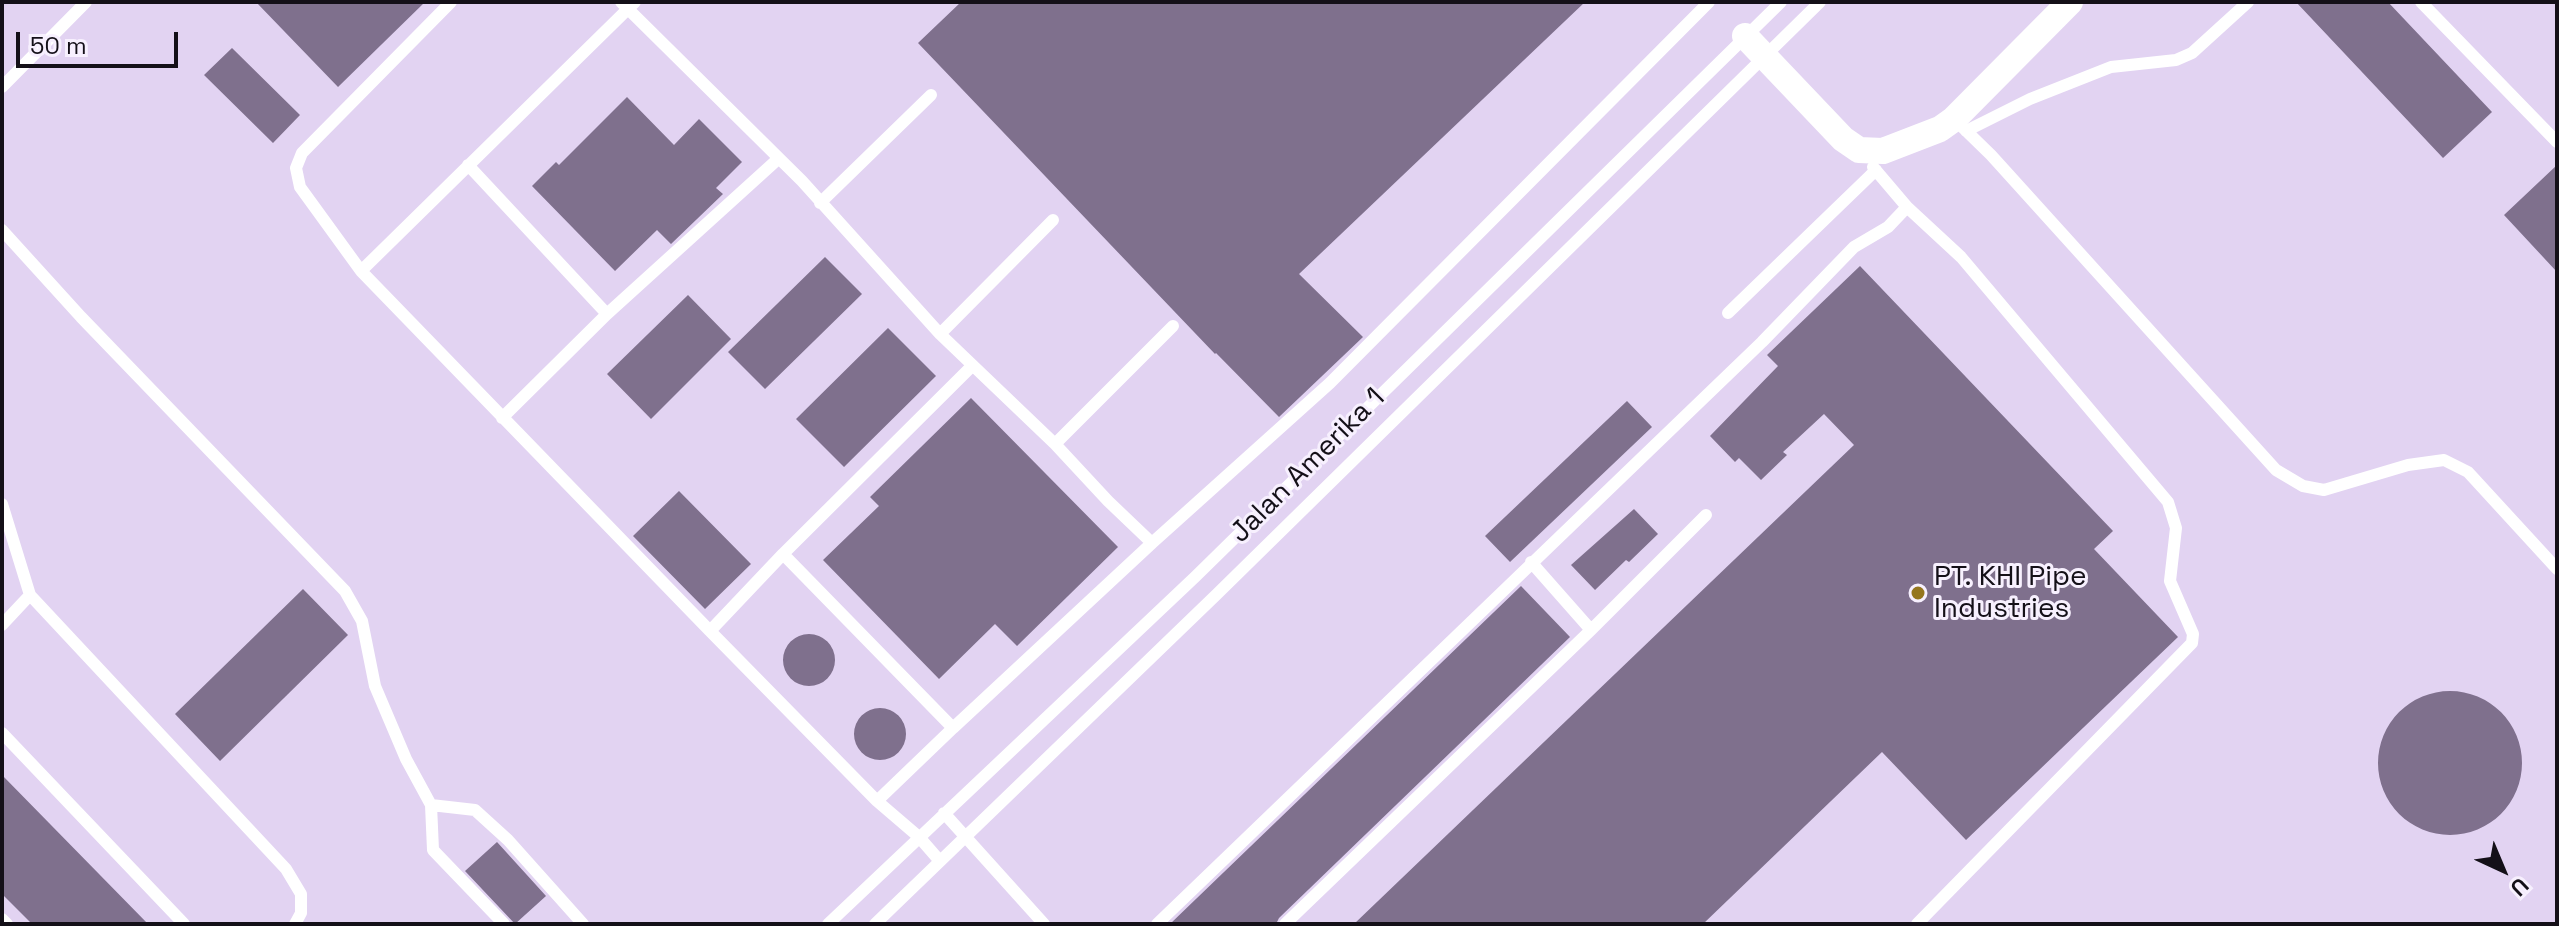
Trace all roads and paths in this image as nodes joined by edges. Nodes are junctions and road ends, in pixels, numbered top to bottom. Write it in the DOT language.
graph roads {
  1 [pos="86,2"];
  2 [pos="451,2"];
  3 [pos="1709,2"];
  4 [pos="1781,2"];
  5 [pos="1820,2"];
  6 [pos="2070,2"];
  7 [pos="2248,2"];
  8 [pos="2421,2"];
  9 [pos="628,4"];
  10 [pos="1745,36"];
  11 [pos="1764,56"];
  12 [pos="2,87"];
  13 [pos="931,95"];
  14 [pos="1960,125"];
  15 [pos="2557,142"];
  16 [pos="1859,150"];
  17 [pos="778,159"];
  18 [pos="468,165"];
  19 [pos="1876,170"];
  20 [pos="820,203"];
  21 [pos="1907,207"];
  22 [pos="1053,220"];
  23 [pos="2,230"];
  24 [pos="361,271"];
  25 [pos="1728,313"];
  26 [pos="607,314"];
  27 [pos="1173,326"];
  28 [pos="940,334"];
  29 [pos="972,366"];
  30 [pos="502,418"];
  31 [pos="1055,444"];
  32 [pos="2,504"];
  33 [pos="1706,515"];
  34 [pos="1152,543"];
  35 [pos="783,554"];
  36 [pos="1531,562"];
  37 [pos="2557,569"];
  38 [pos="30,595"];
  39 [pos="2,625"];
  40 [pos="1591,630"];
  41 [pos="710,631"];
  42 [pos="953,728"];
  43 [pos="2,733"];
  44 [pos="877,801"];
  45 [pos="431,805"];
  46 [pos="944,813"];
  47 [pos="965,835"];
  48 [pos="919,837"];
  49 [pos="939,860"];
  50 [pos="2,919"];
  51 [pos="7,924"];
  52 [pos="184,924"];
  53 [pos="295,924"];
  54 [pos="504,924"];
  55 [pos="583,924"];
  56 [pos="828,924"];
  57 [pos="875,924"];
  58 [pos="1044,924"];
  59 [pos="1157,924"];
  60 [pos="1285,924"];
  61 [pos="1917,924"];
  1 -- 12 [label="lane"];
  2 -- 24 [label="lane"];
  3 -- 34 [label="lane"];
  4 -- 10 [label="lane, Jalan Amerika 1"];
  5 -- 11 [label="lane, Jalan Amerika 1"];
  6 -- 14 [label="street"];
  7 -- 14 [label="lane"];
  8 -- 15 [label="lane"];
  9 -- 17 [label="lane"];
  9 -- 18 [label="lane"];
  10 -- 11 [label="street"];
  10 -- 46 [label="lane, Jalan Amerika 1"];
  11 -- 16 [label="street"];
  11 -- 47 [label="lane, Jalan Amerika 1"];
  13 -- 20 [label="lane"];
  14 -- 16 [label="street"];
  14 -- 37 [label="lane"];
  16 -- 19 [label="lane"];
  17 -- 20 [label="lane"];
  17 -- 26 [label="lane"];
  18 -- 24 [label="lane"];
  18 -- 26 [label="lane"];
  19 -- 21 [label="lane"];
  19 -- 25 [label="lane"];
  20 -- 28 [label="lane"];
  21 -- 36 [label="lane"];
  21 -- 61 [label="lane"];
  22 -- 28 [label="lane"];
  23 -- 45 [label="lane"];
  24 -- 30 [label="lane"];
  26 -- 30 [label="lane"];
  27 -- 31 [label="lane"];
  28 -- 29 [label="lane"];
  29 -- 31 [label="lane"];
  29 -- 35 [label="lane"];
  30 -- 41 [label="lane"];
  31 -- 34 [label="lane"];
  32 -- 38 [label="lane"];
  33 -- 40 [label="lane"];
  34 -- 42 [label="lane"];
  35 -- 41 [label="lane"];
  35 -- 42 [label="lane"];
  36 -- 40 [label="lane"];
  36 -- 59 [label="lane"];
  38 -- 39 [label="lane"];
  38 -- 53 [label="lane"];
  40 -- 60 [label="lane"];
  41 -- 44 [label="lane"];
  42 -- 44 [label="lane"];
  43 -- 52 [label="lane"];
  44 -- 48 [label="lane"];
  45 -- 54 [label="lane"];
  45 -- 55 [label="lane"];
  46 -- 47 [label="lane"];
  46 -- 48 [label="lane, Jalan Amerika 1"];
  47 -- 49 [label="lane, Jalan Amerika 1"];
  47 -- 58 [label="lane"];
  48 -- 49 [label="lane"];
  48 -- 56 [label="lane, Jalan Amerika 1"];
  49 -- 57 [label="lane, Jalan Amerika 1"];
  50 -- 51 [label="lane"];
}
